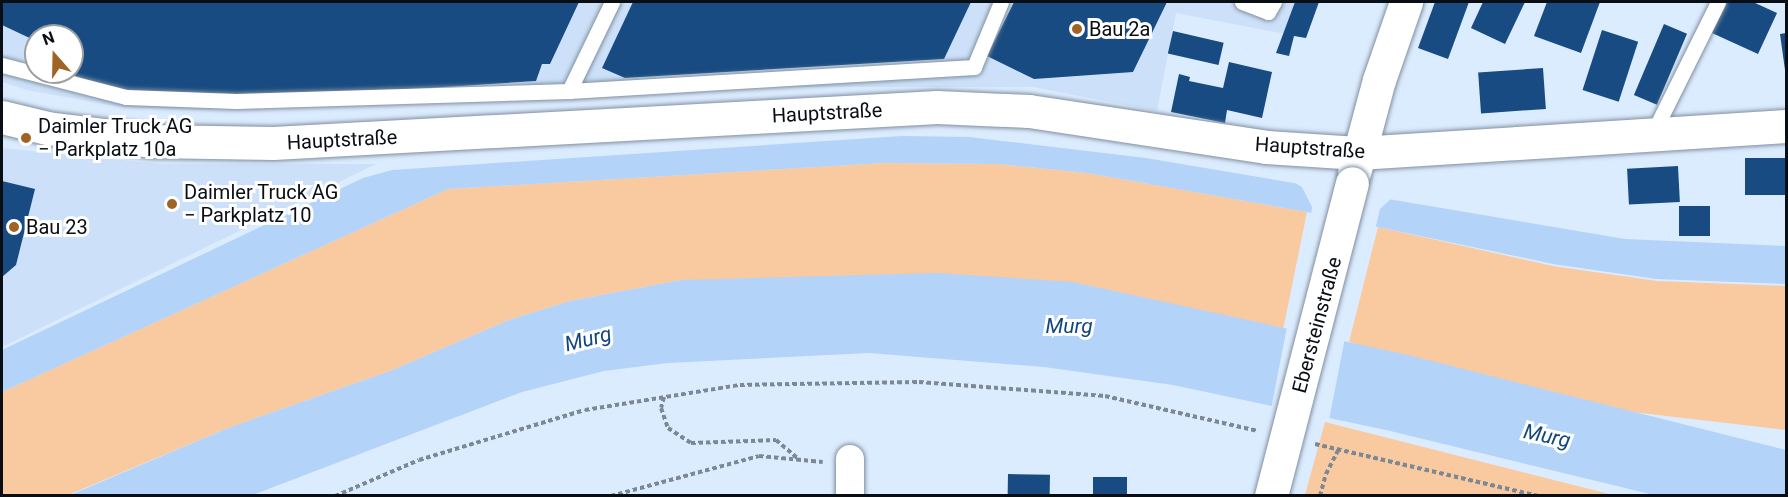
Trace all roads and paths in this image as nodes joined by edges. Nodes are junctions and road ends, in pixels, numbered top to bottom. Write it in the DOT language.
graph roads {
  1 [pos="612,2"];
  2 [pos="1001,2"];
  3 [pos="1242,2"];
  4 [pos="1274,2"];
  5 [pos="1406,2"];
  6 [pos="1718,2"];
  7 [pos="2,65"];
  8 [pos="569,91"];
  9 [pos="2,117"];
  10 [pos="1786,126"];
  11 [pos="1652,135"];
  12 [pos="1355,168"];
  13 [pos="664,397"];
  14 [pos="1264,432"];
  15 [pos="1307,442"];
  16 [pos="1339,449"];
  17 [pos="850,459"];
  18 [pos="801,460"];
  19 [pos="335,495"];
  20 [pos="610,495"];
  21 [pos="850,495"];
  22 [pos="1271,495"];
  23 [pos="1320,495"];
  24 [pos="1539,495"];
  1 -- 8 [label="lane"];
  2 -- 8 [label="lane"];
  3 -- 4 [label="lane"];
  5 -- 12 [label="street, Ebersteinstraße"];
  6 -- 11 [label="lane"];
  7 -- 8 [label="lane"];
  9 -- 12 [label="street, Hauptstraße"];
  10 -- 11 [label="street, Hauptstraße"];
  11 -- 12 [label="street, Hauptstraße"];
  12 -- 22 [label="street, Ebersteinstraße, bridge"];
  13 -- 14 [label="path"];
  13 -- 18 [label="path"];
  13 -- 19 [label="path"];
  15 -- 16 [label="path"];
  16 -- 23 [label="path"];
  16 -- 24 [label="path"];
  17 -- 18 [label="path"];
  17 -- 21 [label="street"];
  18 -- 20 [label="path"];
}
